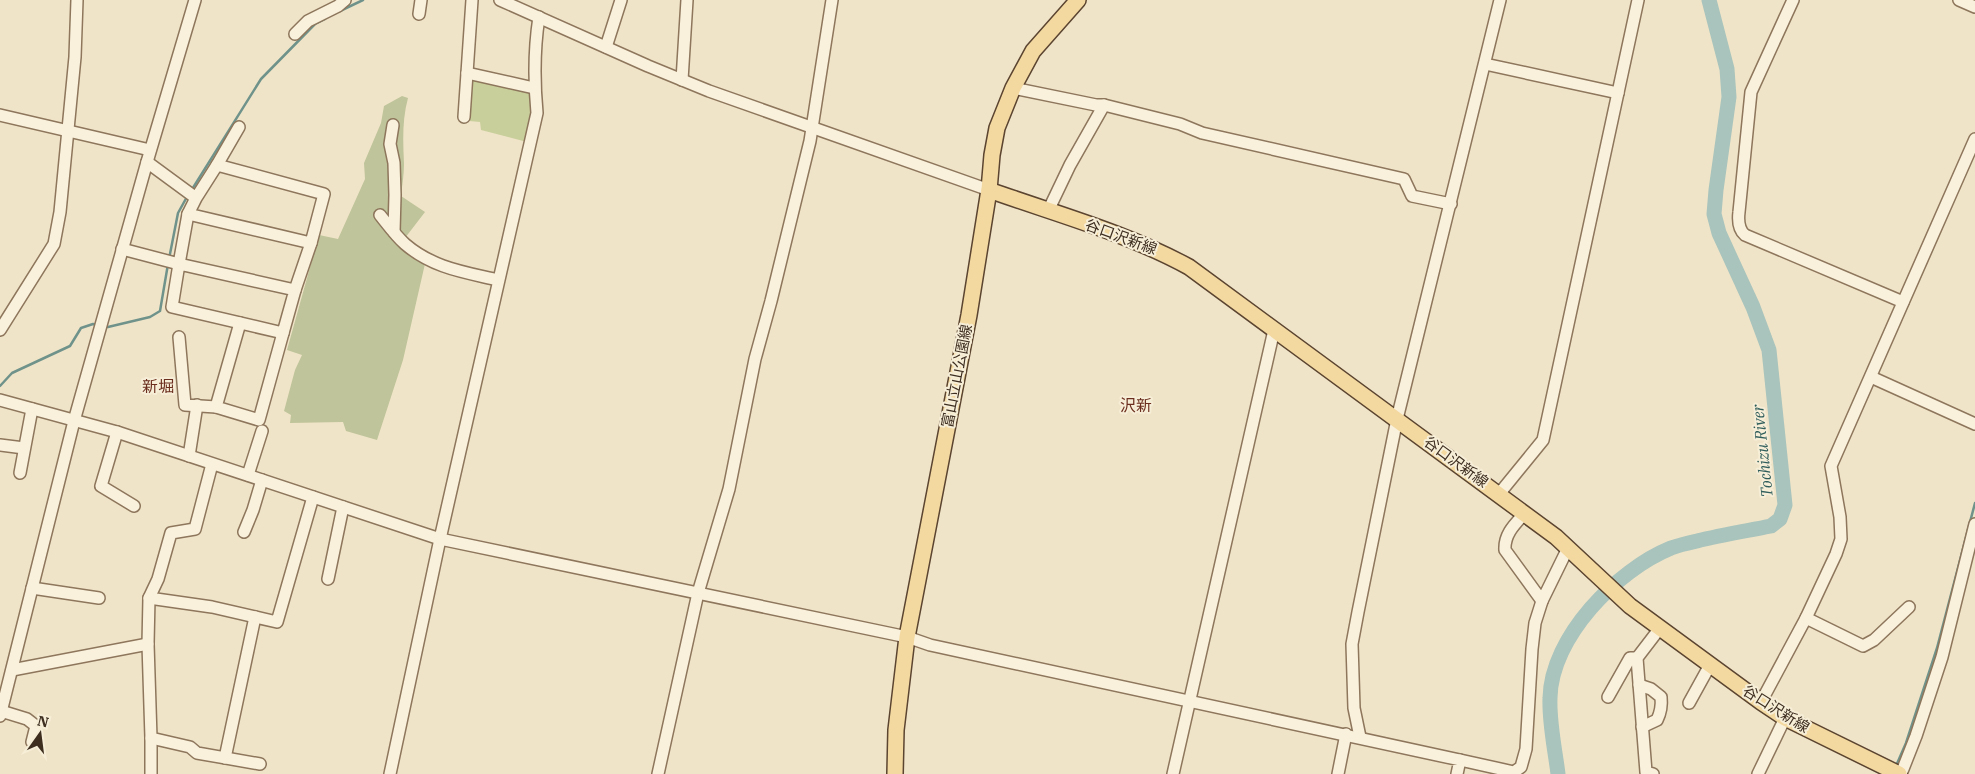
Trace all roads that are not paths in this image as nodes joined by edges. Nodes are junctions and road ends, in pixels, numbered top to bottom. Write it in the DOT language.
graph roads {
  1 [pos="77,0"];
  2 [pos="196,0"];
  3 [pos="345,0"];
  4 [pos="421,0"];
  5 [pos="472,0"];
  6 [pos="500,0"];
  7 [pos="621,0"];
  8 [pos="688,0"];
  9 [pos="832,0"];
  10 [pos="1078,0"];
  11 [pos="1500,0"];
  12 [pos="1638,0"];
  13 [pos="1793,0"];
  14 [pos="1959,0"];
  15 [pos="1975,7"];
  16 [pos="418,14"];
  17 [pos="539,17"];
  18 [pos="295,34"];
  19 [pos="606,47"];
  20 [pos="1485,64"];
  21 [pos="467,73"];
  22 [pos="682,80"];
  23 [pos="534,88"];
  24 [pos="1013,88"];
  25 [pos="1618,93"];
  26 [pos="1104,105"];
  27 [pos="0,115"];
  28 [pos="464,117"];
  29 [pos="394,125"];
  30 [pos="239,127"];
  31 [pos="812,128"];
  32 [pos="68,131"];
  33 [pos="1975,139"];
  34 [pos="148,156"];
  35 [pos="217,165"];
  36 [pos="989,190"];
  37 [pos="196,198"];
  38 [pos="1450,204"];
  39 [pos="1048,211"];
  40 [pos="188,214"];
  41 [pos="380,215"];
  42 [pos="394,232"];
  43 [pos="311,243"];
  44 [pos="122,249"];
  45 [pos="179,264"];
  46 [pos="498,280"];
  47 [pos="295,290"];
  48 [pos="1903,302"];
  49 [pos="240,323"];
  50 [pos="0,330"];
  51 [pos="1274,330"];
  52 [pos="283,333"];
  53 [pos="179,336"];
  54 [pos="1871,377"];
  55 [pos="0,400"];
  56 [pos="197,405"];
  57 [pos="216,407"];
  58 [pos="32,409"];
  59 [pos="1397,419"];
  60 [pos="74,420"];
  61 [pos="1975,424"];
  62 [pos="262,430"];
  63 [pos="117,432"];
  64 [pos="0,445"];
  65 [pos="24,448"];
  66 [pos="189,456"];
  67 [pos="212,464"];
  68 [pos="20,473"];
  69 [pos="248,476"];
  70 [pos="262,480"];
  71 [pos="1499,494"];
  72 [pos="313,497"];
  73 [pos="134,506"];
  74 [pos="343,507"];
  75 [pos="1525,514"];
  76 [pos="1975,524"];
  77 [pos="244,532"];
  78 [pos="440,539"];
  79 [pos="1568,548"];
  80 [pos="328,579"];
  81 [pos="32,588"];
  82 [pos="698,593"];
  83 [pos="100,598"];
  84 [pos="150,598"];
  85 [pos="1542,601"];
  86 [pos="1910,607"];
  87 [pos="255,617"];
  88 [pos="1806,618"];
  89 [pos="1660,628"];
  90 [pos="907,637"];
  91 [pos="148,644"];
  92 [pos="1637,658"];
  93 [pos="1710,665"];
  94 [pos="12,670"];
  95 [pos="1639,685"];
  96 [pos="3,692"];
  97 [pos="1608,697"];
  98 [pos="1189,700"];
  99 [pos="1761,702"];
  100 [pos="1689,703"];
  101 [pos="1,714"];
  102 [pos="1785,718"];
  103 [pos="1642,727"];
  104 [pos="1346,734"];
  105 [pos="1360,737"];
  106 [pos="151,738"];
  107 [pos="32,742"];
  108 [pos="224,758"];
  109 [pos="1460,760"];
  110 [pos="260,764"];
  111 [pos="1648,773"];
  112 [pos="151,774"];
  113 [pos="390,774"];
  114 [pos="658,774"];
  115 [pos="895,774"];
  116 [pos="1172,774"];
  117 [pos="1338,774"];
  118 [pos="1457,774"];
  119 [pos="1758,774"];
  120 [pos="1900,774"];
  1 -- 32 [label="street"];
  2 -- 34 [label="street"];
  3 -- 18 [label="street"];
  4 -- 16 [label="street"];
  5 -- 21 [label="street"];
  6 -- 17 [label="street"];
  7 -- 19 [label="street"];
  8 -- 22 [label="street"];
  9 -- 31 [label="street"];
  10 -- 24 [label="main road, 富山立山公園線"];
  11 -- 20 [label="street"];
  12 -- 25 [label="street"];
  13 -- 48 [label="street"];
  14 -- 15 [label="street"];
  17 -- 19 [label="street"];
  17 -- 23 [label="street"];
  19 -- 22 [label="street"];
  20 -- 25 [label="street"];
  20 -- 38 [label="street"];
  21 -- 23 [label="street"];
  21 -- 28 [label="street"];
  22 -- 31 [label="street"];
  23 -- 46 [label="street"];
  24 -- 26 [label="street"];
  24 -- 36 [label="main road, 富山立山公園線"];
  25 -- 71 [label="street"];
  26 -- 38 [label="street"];
  26 -- 39 [label="street"];
  27 -- 32 [label="street"];
  29 -- 42 [label="street"];
  30 -- 35 [label="street"];
  31 -- 36 [label="street"];
  31 -- 82 [label="street"];
  32 -- 34 [label="street"];
  32 -- 50 [label="street"];
  33 -- 48 [label="street"];
  34 -- 37 [label="street"];
  34 -- 44 [label="street"];
  35 -- 37 [label="street"];
  35 -- 43 [label="street"];
  36 -- 39 [label="main road, 谷口沢新線"];
  36 -- 90 [label="main road, 富山立山公園線"];
  37 -- 40 [label="street"];
  38 -- 59 [label="street"];
  39 -- 51 [label="main road, 谷口沢新線"];
  40 -- 43 [label="street"];
  40 -- 45 [label="street"];
  41 -- 42 [label="street"];
  42 -- 46 [label="street"];
  43 -- 47 [label="street"];
  44 -- 45 [label="street"];
  44 -- 60 [label="street"];
  45 -- 47 [label="street"];
  45 -- 49 [label="street"];
  46 -- 78 [label="street"];
  47 -- 52 [label="street"];
  48 -- 54 [label="street"];
  49 -- 52 [label="street"];
  49 -- 57 [label="street"];
  51 -- 59 [label="main road, 谷口沢新線"];
  51 -- 98 [label="street"];
  52 -- 57 [label="street"];
  53 -- 56 [label="street"];
  54 -- 61 [label="street"];
  54 -- 88 [label="street"];
  55 -- 58 [label="street"];
  56 -- 57 [label="street"];
  56 -- 66 [label="street"];
  58 -- 60 [label="street"];
  58 -- 65 [label="street"];
  59 -- 71 [label="main road, 谷口沢新線"];
  59 -- 105 [label="street"];
  60 -- 63 [label="street"];
  60 -- 81 [label="street"];
  62 -- 69 [label="street"];
  63 -- 66 [label="street"];
  63 -- 73 [label="street"];
  64 -- 65 [label="street"];
  65 -- 68 [label="street"];
  66 -- 67 [label="street"];
  67 -- 69 [label="street"];
  67 -- 84 [label="street"];
  69 -- 70 [label="street"];
  70 -- 72 [label="street"];
  70 -- 77 [label="street"];
  71 -- 75 [label="main road, 谷口沢新線"];
  72 -- 74 [label="street"];
  72 -- 87 [label="street"];
  74 -- 78 [label="street"];
  74 -- 80 [label="street"];
  75 -- 79 [label="main road, 谷口沢新線"];
  75 -- 85 [label="street"];
  76 -- 120 [label="street"];
  78 -- 82 [label="street"];
  78 -- 113 [label="street"];
  79 -- 85 [label="street"];
  79 -- 89 [label="main road, 谷口沢新線"];
  81 -- 83 [label="street"];
  81 -- 94 [label="street"];
  82 -- 90 [label="street"];
  82 -- 114 [label="street"];
  84 -- 87 [label="street"];
  84 -- 91 [label="street"];
  85 -- 109 [label="street"];
  86 -- 88 [label="street"];
  87 -- 108 [label="street"];
  88 -- 99 [label="street"];
  89 -- 92 [label="street"];
  89 -- 93 [label="main road, 谷口沢新線"];
  90 -- 98 [label="street"];
  90 -- 115 [label="main road, 富山立山公園線"];
  91 -- 94 [label="street"];
  91 -- 106 [label="street"];
  92 -- 95 [label="street"];
  92 -- 97 [label="street"];
  93 -- 99 [label="main road, 谷口沢新線"];
  93 -- 100 [label="street"];
  94 -- 96 [label="street"];
  95 -- 103 [label="street"];
  95 -- 103 [label="street"];
  96 -- 101 [label="street"];
  98 -- 104 [label="street"];
  98 -- 116 [label="street"];
  99 -- 102 [label="main road, 谷口沢新線"];
  101 -- 107 [label="street"];
  102 -- 119 [label="street"];
  102 -- 120 [label="main road, 谷口沢新線"];
  103 -- 111 [label="street"];
  104 -- 105 [label="street"];
  104 -- 117 [label="street"];
  105 -- 109 [label="street"];
  106 -- 108 [label="street"];
  106 -- 112 [label="street"];
  108 -- 110 [label="street"];
  109 -- 118 [label="street"];
}
